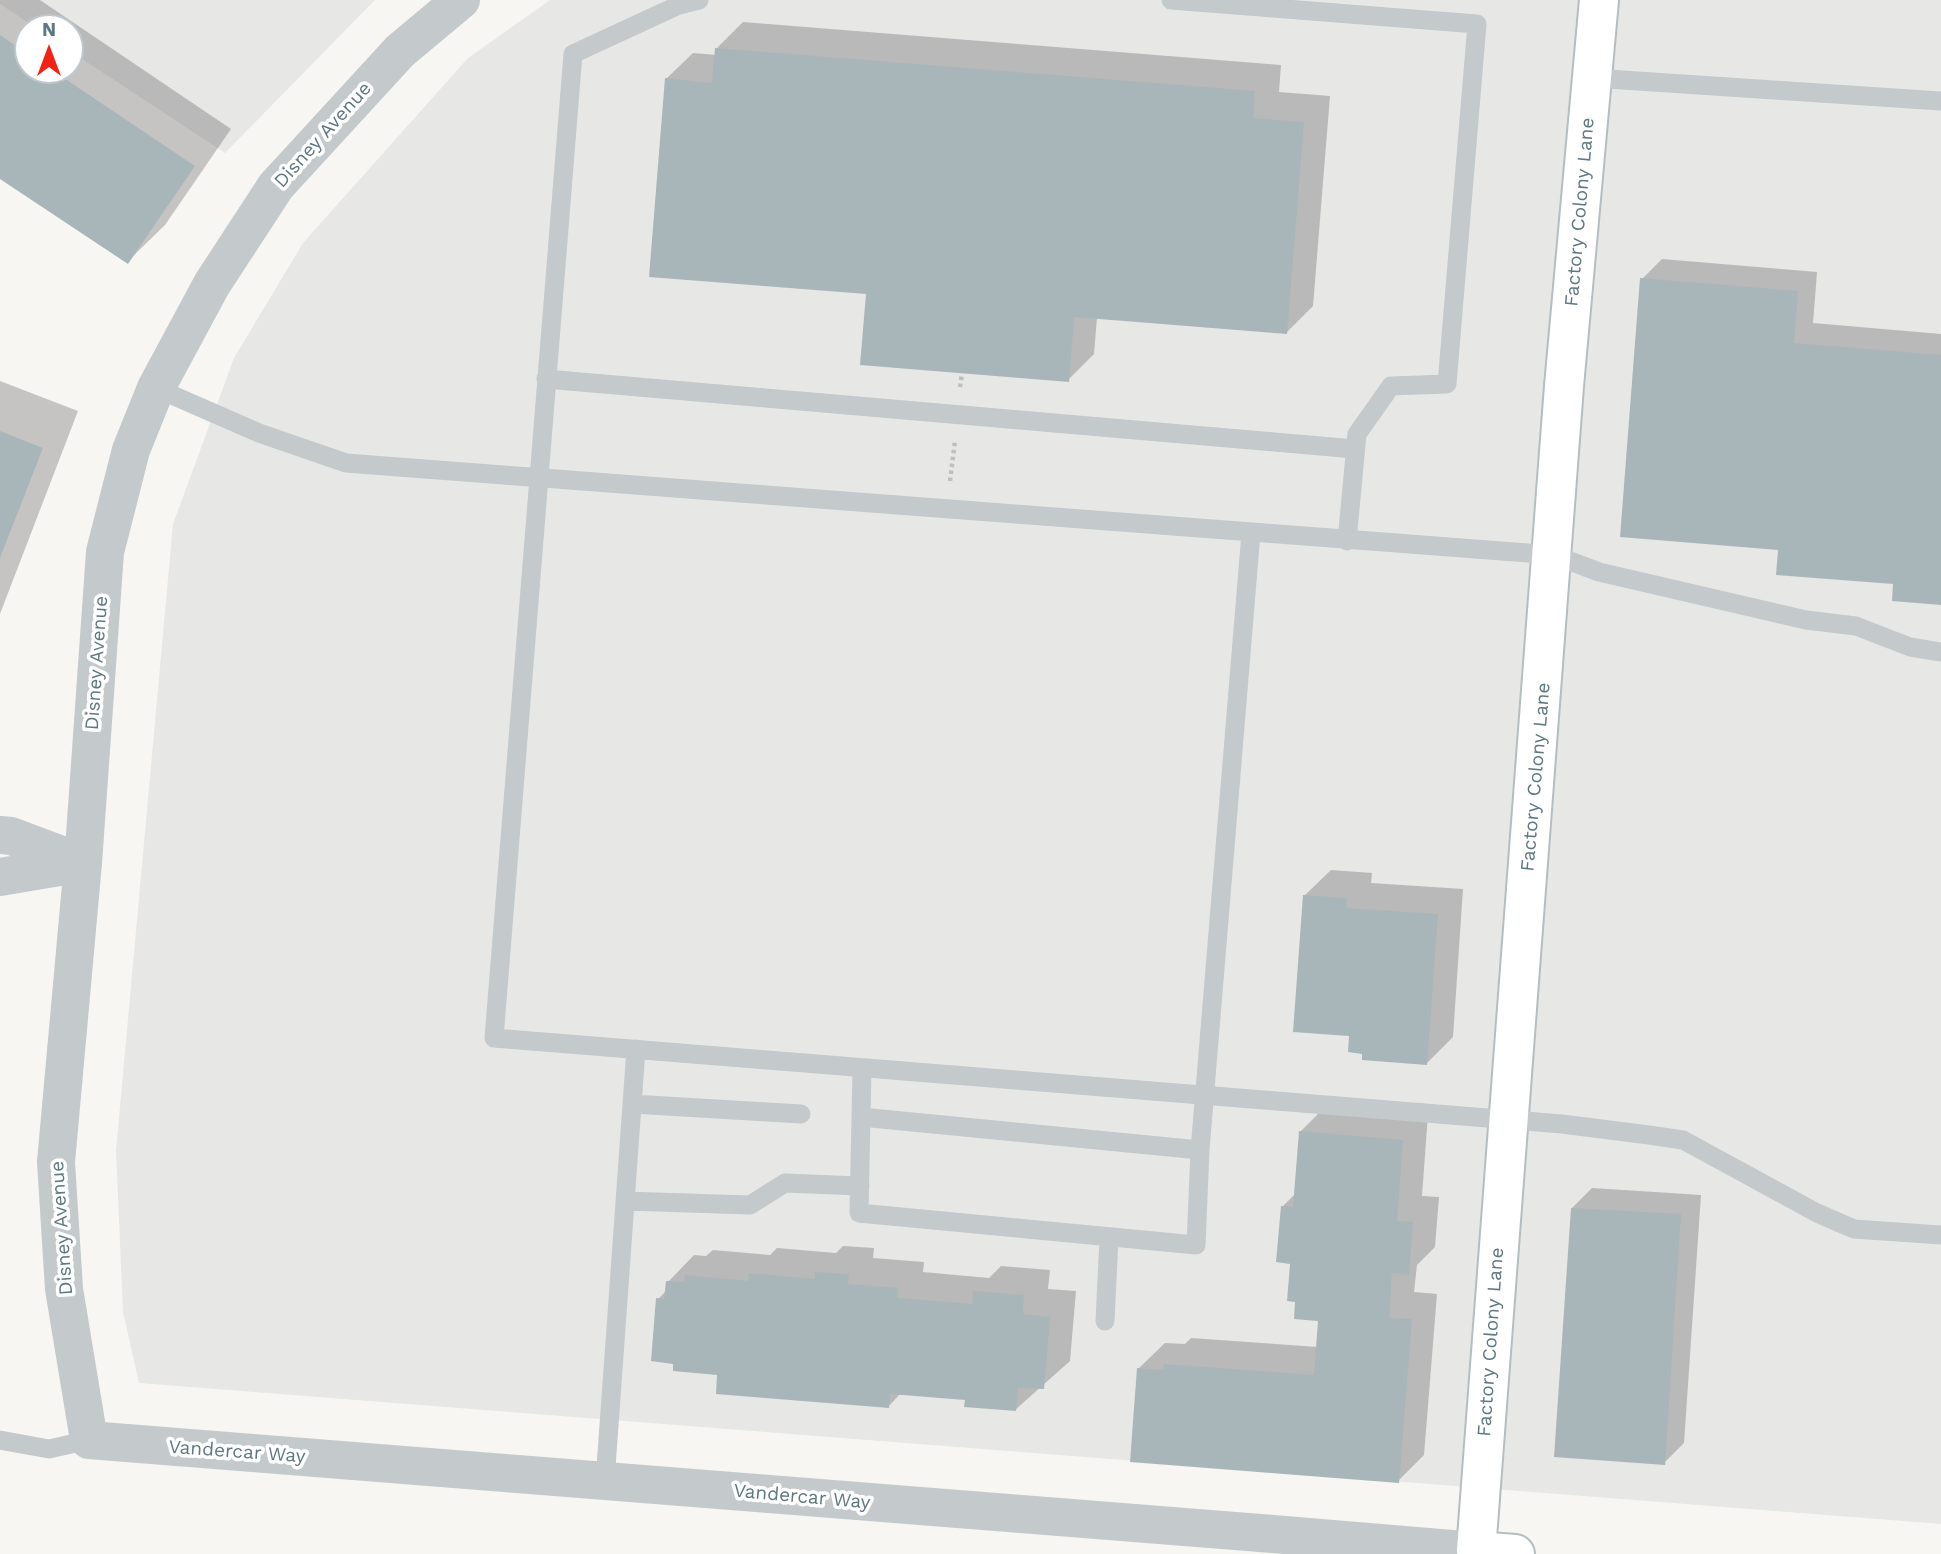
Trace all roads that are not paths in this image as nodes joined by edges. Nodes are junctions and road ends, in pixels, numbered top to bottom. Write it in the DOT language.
graph roads {
  1 [pos="461,0"];
  2 [pos="699,0"];
  3 [pos="1171,0"];
  4 [pos="1599,0"];
  5 [pos="1592,78"];
  6 [pos="1941,101"];
  7 [pos="546,379"];
  8 [pos="156,388"];
  9 [pos="1355,449"];
  10 [pos="538,478"];
  11 [pos="1251,533"];
  12 [pos="1347,541"];
  13 [pos="1554,555"];
  14 [pos="1941,652"];
  15 [pos="0,835"];
  16 [pos="83,863"];
  17 [pos="0,877"];
  18 [pos="636,1049"];
  19 [pos="862,1068"];
  20 [pos="1204,1096"];
  21 [pos="632,1104"];
  22 [pos="801,1114"];
  23 [pos="861,1117"];
  24 [pos="1510,1121"];
  25 [pos="1200,1150"];
  26 [pos="860,1186"];
  27 [pos="625,1201"];
  28 [pos="1941,1235"];
  29 [pos="1109,1238"];
  30 [pos="1105,1321"];
  31 [pos="0,1440"];
  32 [pos="89,1440"];
  33 [pos="605,1481"];
  34 [pos="1476,1553"];
  35 [pos="1515,1554"];
  1 -- 8 [label="street, Disney Avenue"];
  2 -- 7 [label="lane"];
  3 -- 9 [label="lane"];
  4 -- 5 [label="street, Factory Colony Lane"];
  5 -- 6 [label="lane"];
  5 -- 13 [label="street, Factory Colony Lane"];
  7 -- 9 [label="lane"];
  7 -- 10 [label="lane"];
  8 -- 10 [label="lane"];
  8 -- 16 [label="street, Disney Avenue"];
  9 -- 12 [label="lane"];
  10 -- 11 [label="lane"];
  10 -- 18 [label="lane"];
  11 -- 12 [label="lane"];
  11 -- 20 [label="lane"];
  12 -- 13 [label="lane"];
  13 -- 14 [label="lane"];
  13 -- 24 [label="street, Factory Colony Lane"];
  15 -- 16 [label="street"];
  16 -- 17 [label="street"];
  16 -- 32 [label="street, Disney Avenue"];
  18 -- 19 [label="lane"];
  18 -- 21 [label="lane"];
  19 -- 20 [label="lane"];
  19 -- 23 [label="lane"];
  20 -- 24 [label="lane"];
  20 -- 25 [label="lane"];
  21 -- 22 [label="lane"];
  21 -- 27 [label="lane"];
  23 -- 25 [label="lane"];
  23 -- 26 [label="lane"];
  24 -- 28 [label="lane"];
  24 -- 34 [label="street, Factory Colony Lane"];
  25 -- 29 [label="lane"];
  26 -- 27 [label="lane"];
  26 -- 29 [label="lane"];
  27 -- 33 [label="lane"];
  29 -- 30 [label="lane"];
  31 -- 32 [label="lane"];
  32 -- 33 [label="street, Vandercar Way"];
  33 -- 34 [label="street, Vandercar Way"];
  34 -- 35 [label="street, Vandercar Way"];
}
